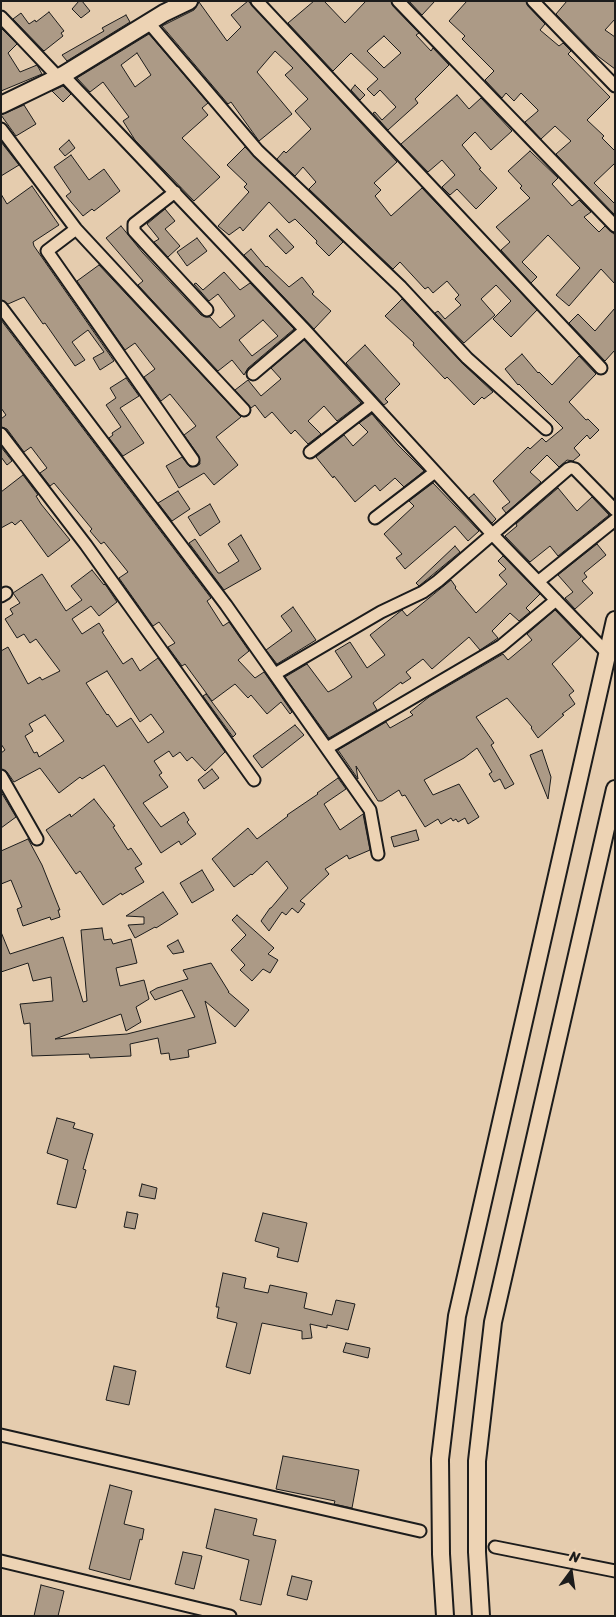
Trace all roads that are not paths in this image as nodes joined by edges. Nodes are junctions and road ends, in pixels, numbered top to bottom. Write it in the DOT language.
graph roads {
  1 [pos="189,1"];
  2 [pos="257,1"];
  3 [pos="398,1"];
  4 [pos="533,1"];
  5 [pos="1,17"];
  6 [pos="149,23"];
  7 [pos="61,76"];
  8 [pos="615,86"];
  9 [pos="3,102"];
  10 [pos="1,129"];
  11 [pos="175,192"];
  12 [pos="615,226"];
  13 [pos="76,229"];
  14 [pos="1,307"];
  15 [pos="207,310"];
  16 [pos="305,330"];
  17 [pos="602,368"];
  18 [pos="253,374"];
  19 [pos="372,404"];
  20 [pos="244,410"];
  21 [pos="546,429"];
  22 [pos="1,434"];
  23 [pos="310,452"];
  24 [pos="193,460"];
  25 [pos="435,472"];
  26 [pos="615,510"];
  27 [pos="375,518"];
  28 [pos="615,520"];
  29 [pos="493,535"];
  30 [pos="539,581"];
  31 [pos="556,600"];
  32 [pos="615,620"];
  33 [pos="607,653"];
  34 [pos="275,674"];
  35 [pos="327,748"];
  36 [pos="1,776"];
  37 [pos="254,780"];
  38 [pos="615,789"];
  39 [pos="37,839"];
  40 [pos="378,854"];
  41 [pos="1,1435"];
  42 [pos="420,1531"];
  43 [pos="495,1547"];
  44 [pos="1,1561"];
  45 [pos="615,1572"];
  46 [pos="230,1616"];
  47 [pos="445,1616"];
  48 [pos="482,1616"];
  1 -- 6 [label="street"];
  2 -- 17 [label="street"];
  3 -- 12 [label="street"];
  4 -- 8 [label="street"];
  5 -- 7 [label="street"];
  6 -- 7 [label="street"];
  6 -- 21 [label="street"];
  7 -- 9 [label="street"];
  7 -- 11 [label="street"];
  10 -- 13 [label="street"];
  11 -- 15 [label="street"];
  11 -- 16 [label="street"];
  13 -- 20 [label="street"];
  13 -- 24 [label="street"];
  14 -- 34 [label="street"];
  16 -- 18 [label="street"];
  16 -- 19 [label="street"];
  19 -- 23 [label="street"];
  19 -- 25 [label="street"];
  22 -- 37 [label="street"];
  25 -- 27 [label="street"];
  25 -- 29 [label="street"];
  26 -- 29 [label="street"];
  28 -- 30 [label="street"];
  29 -- 30 [label="street"];
  29 -- 34 [label="street"];
  30 -- 31 [label="street"];
  31 -- 33 [label="street"];
  31 -- 35 [label="street"];
  32 -- 33 [label="street"];
  33 -- 47 [label="street"];
  34 -- 35 [label="street"];
  35 -- 40 [label="street"];
  36 -- 39 [label="street"];
  38 -- 48 [label="street"];
  41 -- 42 [label="street"];
  43 -- 45 [label="street"];
  44 -- 46 [label="street"];
}
